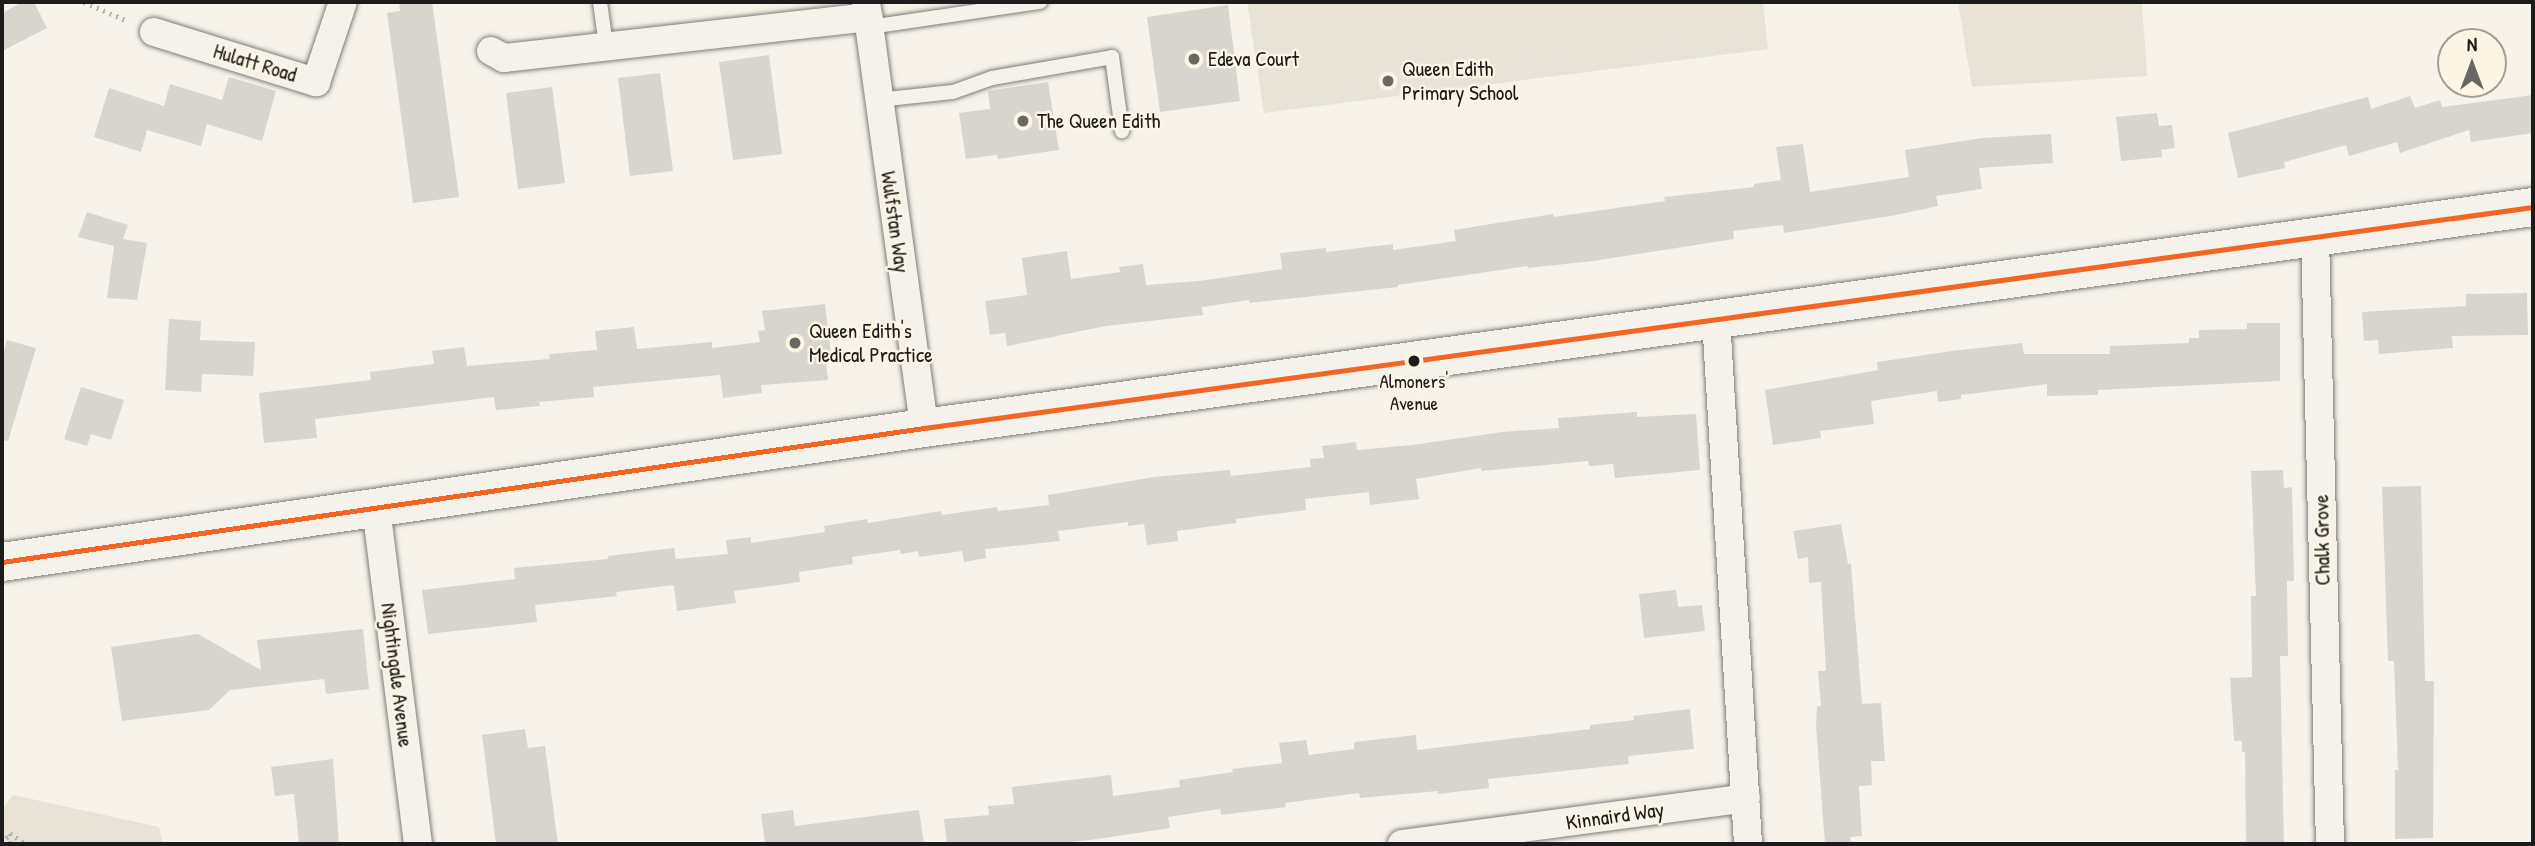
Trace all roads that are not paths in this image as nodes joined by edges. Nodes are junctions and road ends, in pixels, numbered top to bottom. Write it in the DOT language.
graph roads {
  1 [pos="343,2"];
  2 [pos="600,2"];
  3 [pos="1040,2"];
  4 [pos="868,15"];
  5 [pos="154,32"];
  6 [pos="606,46"];
  7 [pos="491,51"];
  8 [pos="878,100"];
  9 [pos="1122,131"];
  10 [pos="2533,207"];
  11 [pos="2315,236"];
  12 [pos="1716,319"];
  13 [pos="924,428"];
  14 [pos="376,507"];
  15 [pos="2,562"];
  16 [pos="1746,798"];
  17 [pos="418,844"];
  18 [pos="1402,844"];
  19 [pos="1748,844"];
  20 [pos="2330,844"];
  1 -- 5 [label="street, Hulatt Road"];
  2 -- 6 [label="lane"];
  3 -- 4 [label="lane"];
  4 -- 6 [label="street"];
  4 -- 8 [label="street, Wulfstan Way"];
  6 -- 7 [label="street"];
  8 -- 9 [label="lane"];
  8 -- 13 [label="street, Wulfstan Way"];
  10 -- 11 [label="street"];
  11 -- 12 [label="street"];
  11 -- 20 [label="street, Chalk Grove"];
  12 -- 13 [label="street"];
  12 -- 16 [label="street"];
  13 -- 14 [label="street"];
  14 -- 15 [label="street"];
  14 -- 17 [label="street, Nightingale Avenue"];
  16 -- 18 [label="street, Kinnaird Way"];
  16 -- 19 [label="street"];
}
